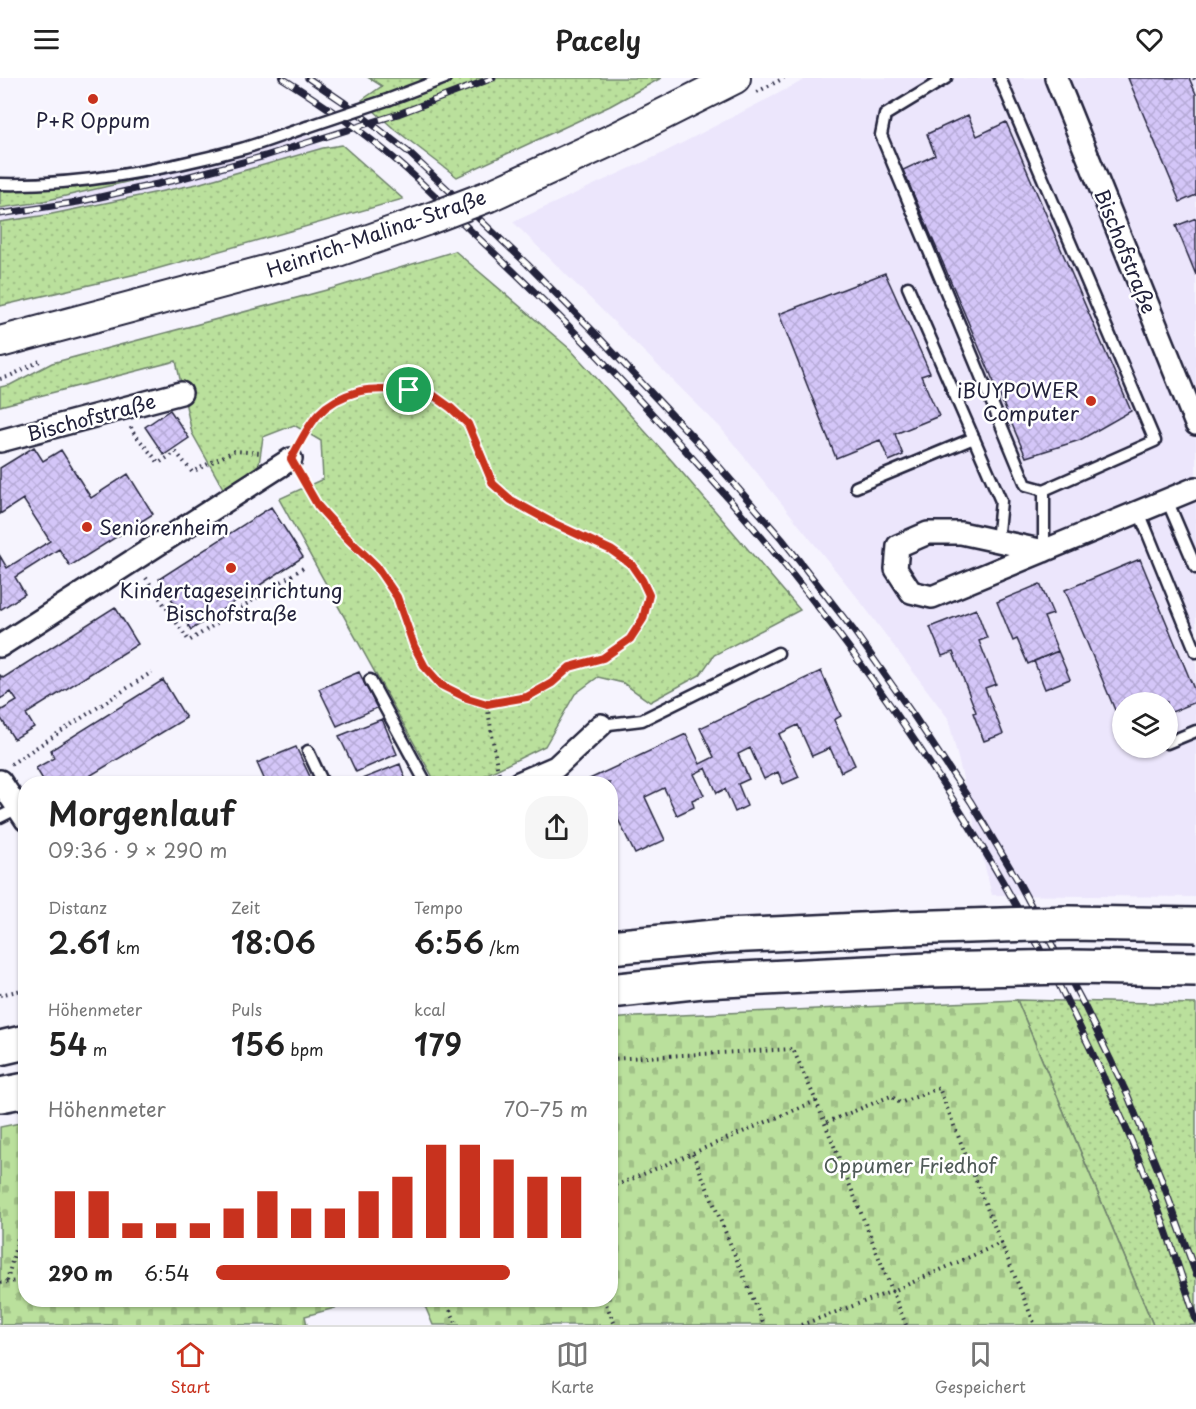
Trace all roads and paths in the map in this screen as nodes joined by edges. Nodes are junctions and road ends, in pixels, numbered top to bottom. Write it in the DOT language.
graph roads {
  1 [pos="445,78"];
  2 [pos="735,78"];
  3 [pos="946,78"];
  4 [pos="1000,78"];
  5 [pos="1056,78"];
  6 [pos="1194,78"];
  7 [pos="1196,83"];
  8 [pos="0,184"];
  9 [pos="908,287"];
  10 [pos="0,342"];
  11 [pos="181,393"];
  12 [pos="126,409"];
  13 [pos="1196,424"];
  14 [pos="974,438"];
  15 [pos="0,441"];
  16 [pos="291,459"];
  17 [pos="856,487"];
  18 [pos="1196,488"];
  19 [pos="1044,490"];
  20 [pos="1167,500"];
  21 [pos="1139,512"];
  22 [pos="997,542"];
  23 [pos="1044,551"];
  24 [pos="134,560"];
  25 [pos="303,568"];
  26 [pos="1196,568"];
  27 [pos="0,646"];
  28 [pos="1196,652"];
  29 [pos="778,653"];
  30 [pos="152,672"];
  31 [pos="370,680"];
  32 [pos="487,704"];
  33 [pos="601,724"];
  34 [pos="1196,731"];
  35 [pos="1178,738"];
  36 [pos="308,751"];
  37 [pos="5,773"];
  38 [pos="500,774"];
  39 [pos="320,776"];
  40 [pos="422,776"];
  41 [pos="535,776"];
  42 [pos="14,815"];
  43 [pos="1196,925"];
  44 [pos="618,946"];
  45 [pos="1196,969"];
  46 [pos="618,990"];
  47 [pos="18,991"];
  48 [pos="0,995"];
  49 [pos="18,1044"];
  50 [pos="0,1048"];
  51 [pos="618,1059"];
  52 [pos="18,1092"];
  53 [pos="0,1095"];
  54 [pos="816,1101"];
  55 [pos="825,1123"];
  56 [pos="693,1154"];
  57 [pos="618,1185"];
  58 [pos="18,1238"];
  59 [pos="1001,1243"];
  60 [pos="18,1280"];
  61 [pos="7,1281"];
  62 [pos="0,1283"];
  63 [pos="893,1291"];
  64 [pos="449,1307"];
  65 [pos="607,1307"];
  66 [pos="457,1325"];
  67 [pos="615,1325"];
  68 [pos="764,1325"];
  69 [pos="801,1325"];
  70 [pos="906,1325"];
  71 [pos="1035,1325"];
  1 -- 8 [label="lane, bridge"];
  2 -- 10 [label="main road, Heinrich-Malina-Straße, bridge"];
  3 -- 19 [label="lane"];
  4 -- 19 [label="lane"];
  5 -- 13 [label="street, Bischofstraße"];
  6 -- 7 [label="path"];
  9 -- 14 [label="lane"];
  11 -- 12 [label="street, Bischofstraße"];
  12 -- 15 [label="street, Bischofstraße"];
  12 -- 16 [label="path"];
  14 -- 17 [label="lane"];
  14 -- 22 [label="lane"];
  16 -- 24 [label="street"];
  16 -- 32 [label="path"];
  16 -- 32 [label="path"];
  18 -- 20 [label="street"];
  19 -- 23 [label="lane"];
  20 -- 21 [label="street"];
  20 -- 26 [label="lane"];
  21 -- 23 [label="street"];
  21 -- 28 [label="lane"];
  22 -- 23 [label="street"];
  22 -- 23 [label="street"];
  24 -- 25 [label="path"];
  24 -- 27 [label="street"];
  29 -- 33 [label="lane"];
  30 -- 37 [label="path"];
  31 -- 40 [label="lane"];
  32 -- 38 [label="path"];
  33 -- 41 [label="street"];
  34 -- 35 [label="lane"];
  36 -- 39 [label="lane"];
  37 -- 42 [label="street"];
  43 -- 44 [label="highway, bridge"];
  45 -- 46 [label="highway, bridge"];
  47 -- 48 [label="path"];
  49 -- 50 [label="highway"];
  51 -- 54 [label="path"];
  52 -- 53 [label="highway"];
  54 -- 55 [label="path"];
  54 -- 56 [label="path"];
  55 -- 59 [label="path"];
  55 -- 63 [label="path"];
  56 -- 57 [label="path"];
  56 -- 68 [label="path"];
  58 -- 61 [label="path"];
  59 -- 63 [label="path"];
  59 -- 71 [label="path"];
  60 -- 61 [label="path"];
  61 -- 62 [label="path"];
  63 -- 69 [label="path"];
  63 -- 70 [label="path"];
  64 -- 66 [label="path"];
  65 -- 67 [label="path"];
}
